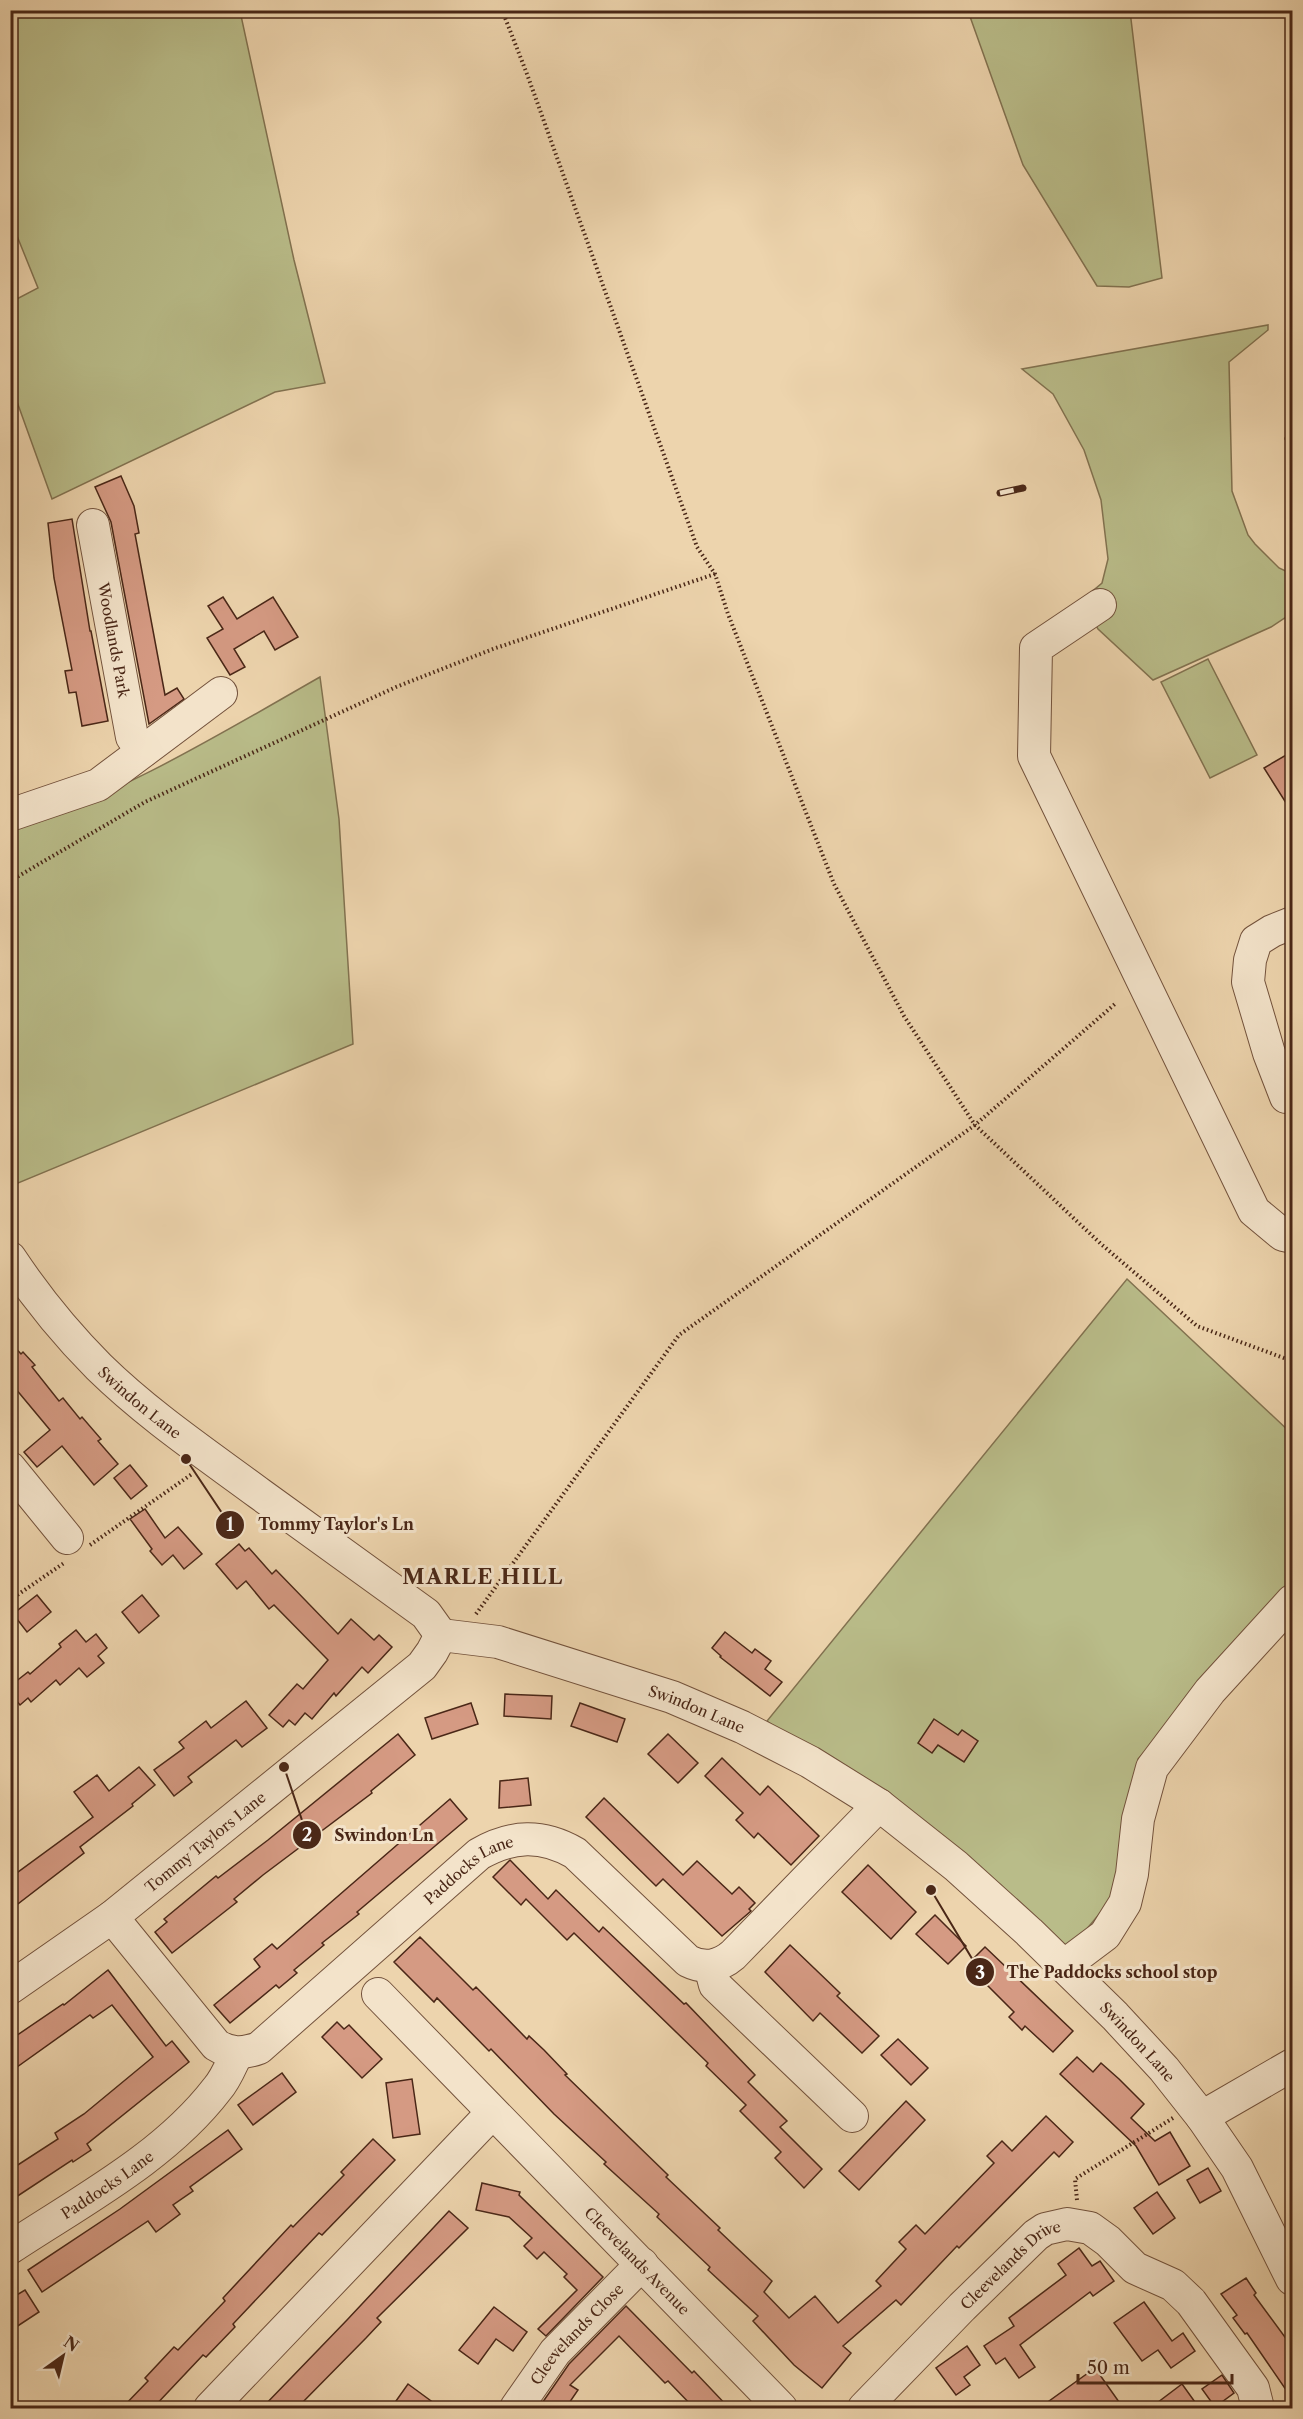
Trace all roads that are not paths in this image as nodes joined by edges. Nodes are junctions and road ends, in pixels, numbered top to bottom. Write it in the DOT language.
graph roads {
  1 [pos="93,525"];
  2 [pos="1100,605"];
  3 [pos="221,693"];
  4 [pos="143,752"];
  5 [pos="10,815"];
  6 [pos="1293,924"];
  7 [pos="1286,1097"];
  8 [pos="1293,1238"];
  9 [pos="10,1258"];
  10 [pos="10,1468"];
  11 [pos="75,1548"];
  12 [pos="1293,1601"];
  13 [pos="451,1635"];
  14 [pos="879,1805"];
  15 [pos="112,1917"];
  16 [pos="1065,1965"];
  17 [pos="710,1966"];
  18 [pos="10,1988"];
  19 [pos="378,1994"];
  20 [pos="237,2053"];
  21 [pos="1293,2065"];
  22 [pos="1198,2111"];
  23 [pos="492,2113"];
  24 [pos="852,2116"];
  25 [pos="10,2248"];
  26 [pos="642,2264"];
  27 [pos="1293,2279"];
  28 [pos="210,2409"];
  29 [pos="516,2409"];
  30 [pos="781,2409"];
  31 [pos="864,2409"];
  32 [pos="1258,2409"];
  1 -- 4 [label="street, Woodlands Park"];
  2 -- 8 [label="street"];
  3 -- 4 [label="street"];
  4 -- 5 [label="street"];
  6 -- 7 [label="street"];
  9 -- 13 [label="street, Swindon Lane"];
  10 -- 11 [label="street"];
  12 -- 16 [label="street"];
  13 -- 14 [label="street, Swindon Lane"];
  13 -- 15 [label="street, Tommy Taylors Lane"];
  14 -- 16 [label="street, Swindon Lane"];
  14 -- 17 [label="street"];
  15 -- 18 [label="street, Tommy Taylors Lane"];
  15 -- 20 [label="street"];
  16 -- 22 [label="street, Swindon Lane"];
  17 -- 20 [label="street, Paddocks Lane"];
  17 -- 24 [label="street"];
  19 -- 23 [label="street, Cleevelands Avenue"];
  20 -- 25 [label="street, Paddocks Lane"];
  21 -- 22 [label="street"];
  22 -- 27 [label="street, Swindon Lane"];
  23 -- 26 [label="street, Cleevelands Avenue"];
  23 -- 28 [label="street"];
  26 -- 29 [label="street, Cleevelands Close"];
  26 -- 30 [label="street, Cleevelands Avenue"];
  31 -- 32 [label="street, Cleevelands Drive"];
}
